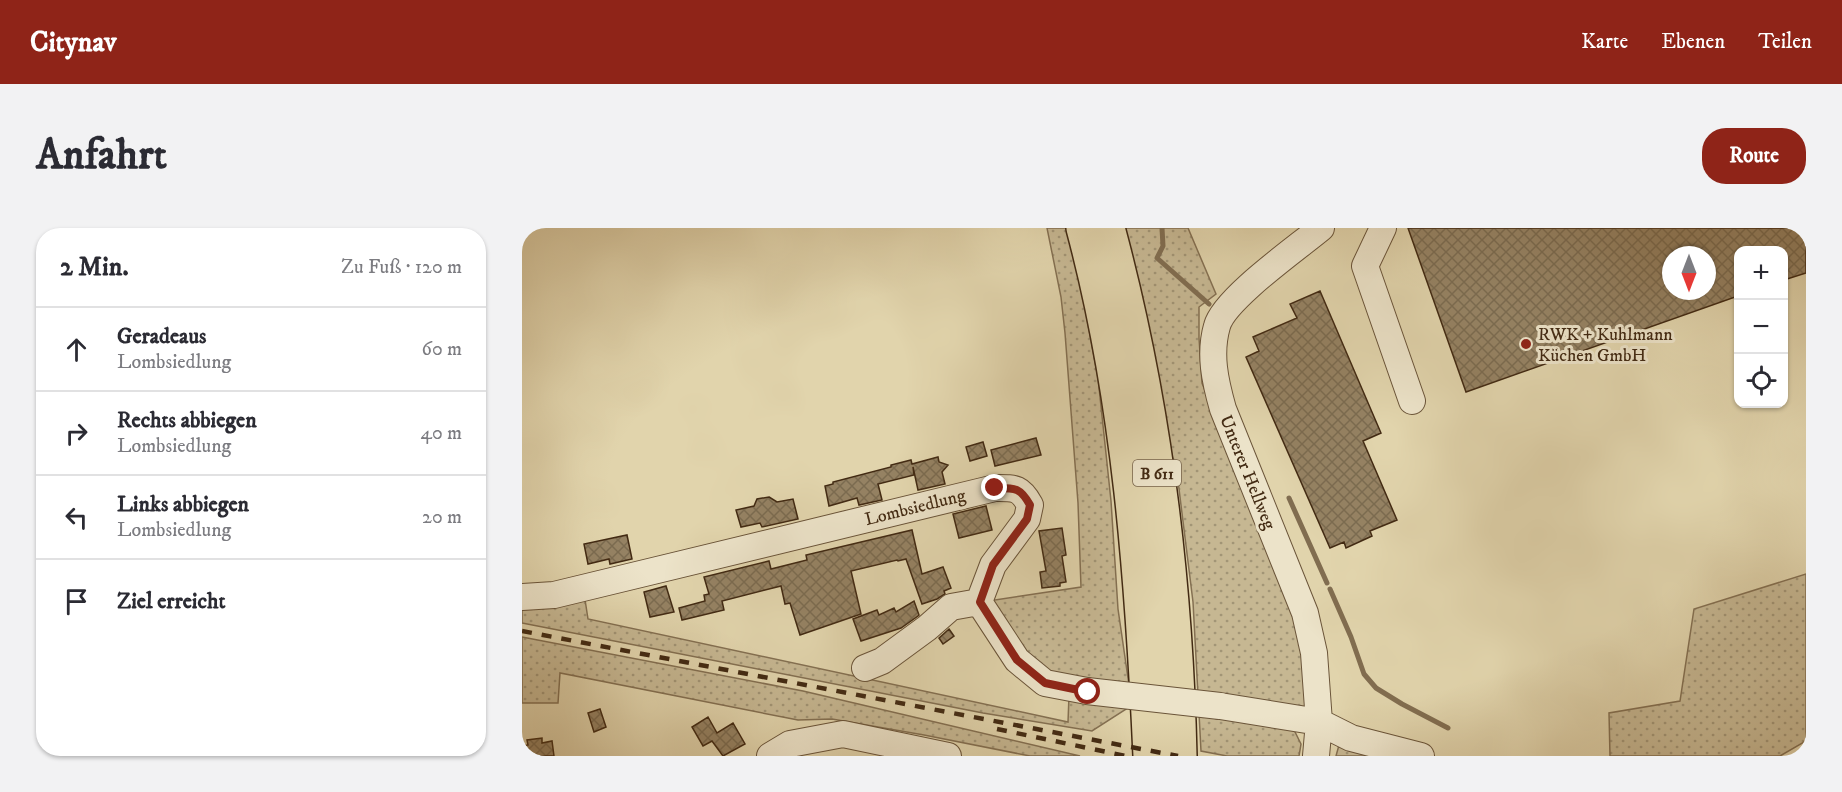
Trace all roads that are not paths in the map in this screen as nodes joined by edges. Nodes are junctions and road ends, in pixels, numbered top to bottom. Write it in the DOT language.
graph roads {
  1 [pos="1083,228"];
  2 [pos="1108,228"];
  3 [pos="1321,228"];
  4 [pos="1383,228"];
  5 [pos="1412,401"];
  6 [pos="522,597"];
  7 [pos="980,602"];
  8 [pos="865,668"];
  9 [pos="1319,722"];
  10 [pos="770,756"];
  11 [pos="948,756"];
  12 [pos="1150,756"];
  13 [pos="1180,756"];
  14 [pos="1316,756"];
  15 [pos="1421,756"];
  1 -- 12 [label="highway, B 611"];
  2 -- 13 [label="highway, B 611"];
  3 -- 9 [label="street, Unterer Hellweg"];
  4 -- 5 [label="street"];
  6 -- 7 [label="street, Lombsiedlung"];
  7 -- 8 [label="street"];
  7 -- 9 [label="street, bridge"];
  9 -- 14 [label="street, Unterer Hellweg"];
  9 -- 15 [label="street"];
  10 -- 11 [label="street"];
}
